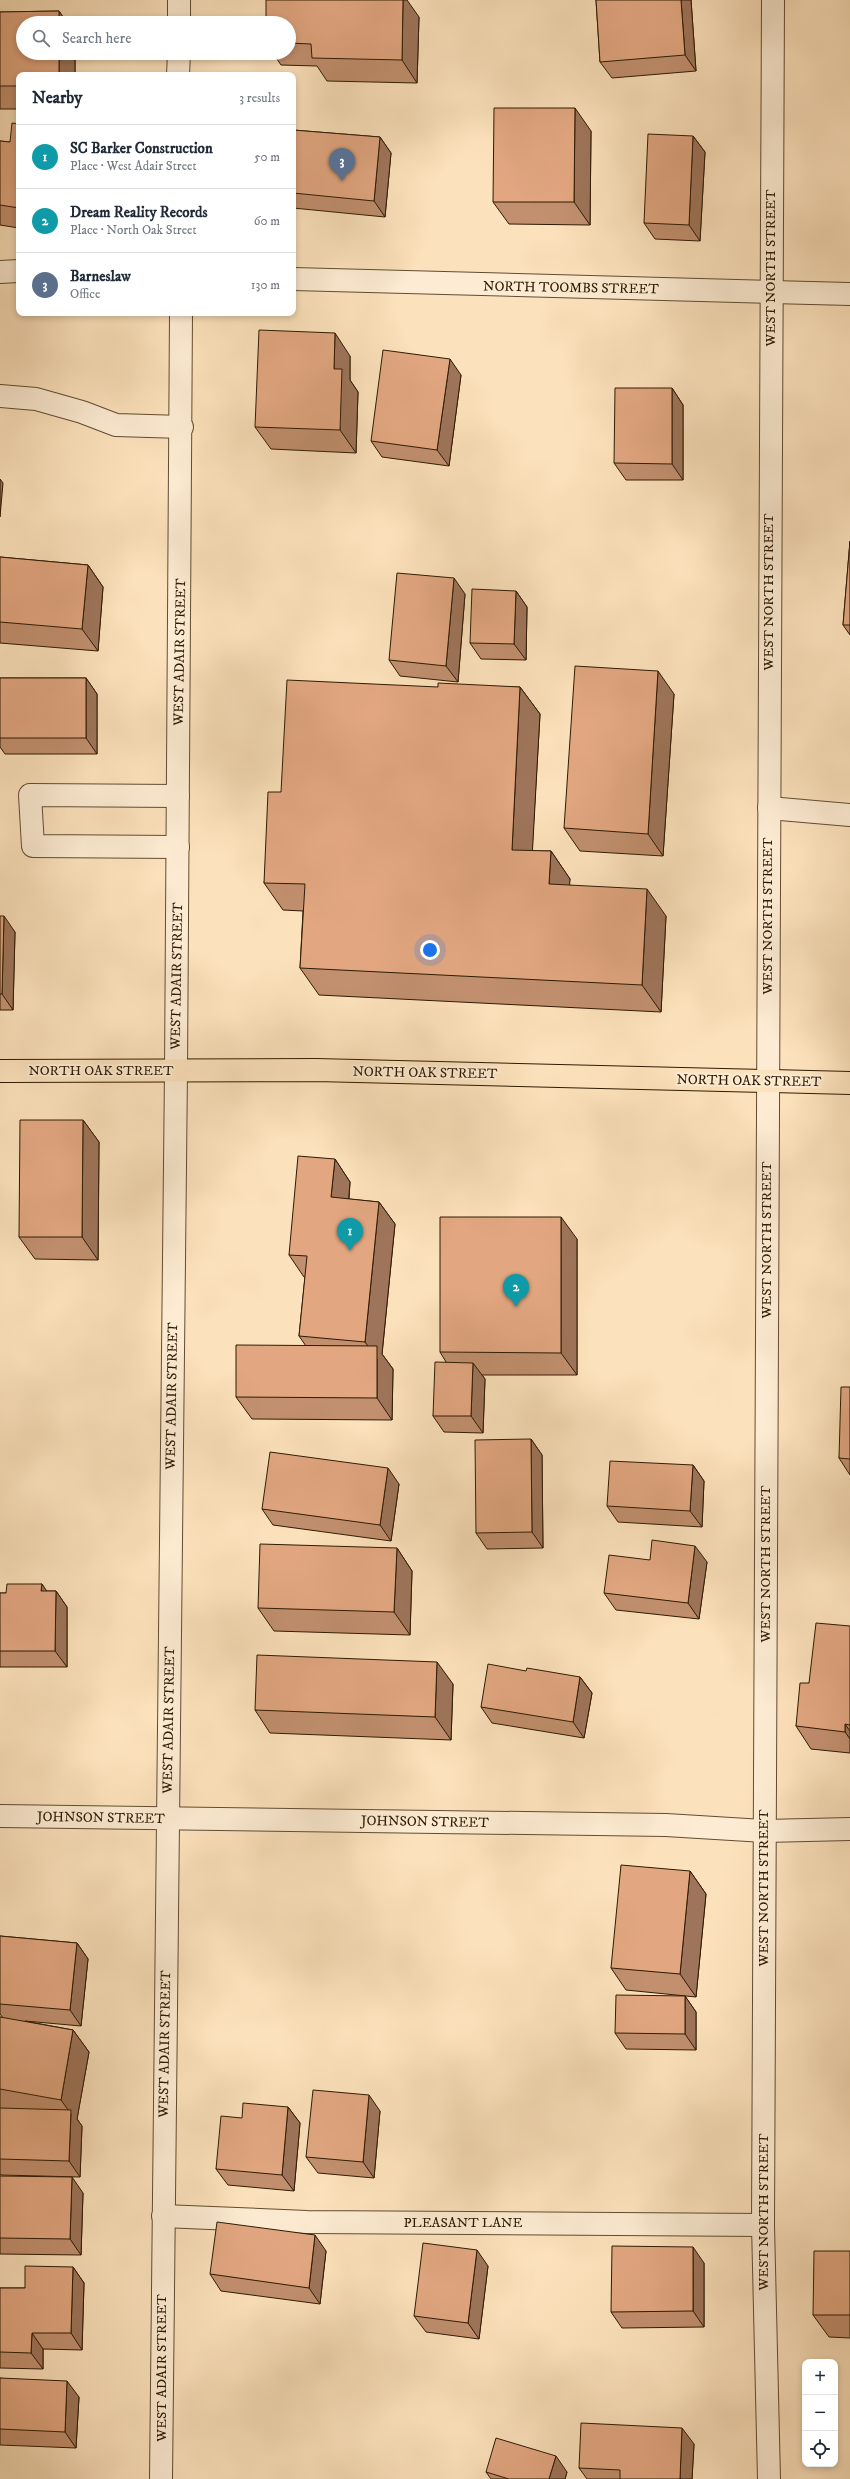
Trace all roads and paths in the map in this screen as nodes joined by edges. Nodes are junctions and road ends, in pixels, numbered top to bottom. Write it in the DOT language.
graph roads {
  1 [pos="179,0"];
  2 [pos="773,0"];
  3 [pos="179,16"];
  4 [pos="178,60"];
  5 [pos="178,72"];
  6 [pos="16,271"];
  7 [pos="0,272"];
  8 [pos="296,279"];
  9 [pos="770,292"];
  10 [pos="850,294"];
  11 [pos="181,316"];
  12 [pos="0,396"];
  13 [pos="182,427"];
  14 [pos="178,796"];
  15 [pos="769,808"];
  16 [pos="850,815"];
  17 [pos="178,847"];
  18 [pos="0,1071"];
  19 [pos="176,1071"];
  20 [pos="768,1082"];
  21 [pos="850,1083"];
  22 [pos="0,1816"];
  23 [pos="168,1818"];
  24 [pos="850,1829"];
  25 [pos="764,1831"];
  26 [pos="163,2216"];
  27 [pos="763,2225"];
  28 [pos="161,2479"];
  29 [pos="769,2479"];
  1 -- 3 [label="street"];
  2 -- 9 [label="street, WEST NORTH STREET"];
  4 -- 5 [label="street"];
  6 -- 7 [label="street"];
  8 -- 9 [label="street, NORTH TOOMBS STREET"];
  9 -- 10 [label="street, NORTH TOOMBS STREET"];
  9 -- 15 [label="street, WEST NORTH STREET"];
  11 -- 13 [label="street, WEST ADAIR STREET"];
  12 -- 13 [label="street"];
  13 -- 14 [label="street, WEST ADAIR STREET"];
  14 -- 17 [label="street, WEST ADAIR STREET"];
  14 -- 17 [label="street"];
  15 -- 16 [label="street"];
  15 -- 20 [label="street, WEST NORTH STREET"];
  17 -- 19 [label="street, WEST ADAIR STREET"];
  18 -- 19 [label="main road, NORTH OAK STREET"];
  19 -- 20 [label="main road, NORTH OAK STREET"];
  19 -- 23 [label="street, WEST ADAIR STREET"];
  20 -- 21 [label="main road, NORTH OAK STREET"];
  20 -- 25 [label="street, WEST NORTH STREET"];
  22 -- 23 [label="street, JOHNSON STREET"];
  23 -- 25 [label="street, JOHNSON STREET"];
  23 -- 26 [label="street, WEST ADAIR STREET"];
  24 -- 25 [label="street, JOHNSON STREET"];
  25 -- 27 [label="street, WEST NORTH STREET"];
  26 -- 27 [label="street, PLEASANT LANE"];
  26 -- 28 [label="street, WEST ADAIR STREET"];
  27 -- 29 [label="street, WEST NORTH STREET"];
}
